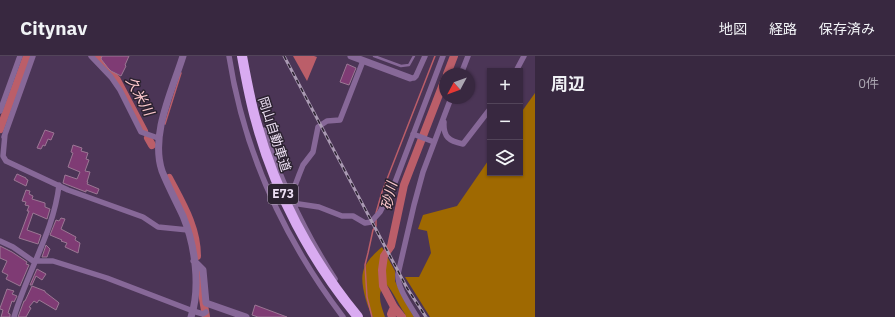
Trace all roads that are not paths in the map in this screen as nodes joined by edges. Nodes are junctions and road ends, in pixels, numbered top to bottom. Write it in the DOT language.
graph roads {
  1 [pos="20,56"];
  2 [pos="33,56"];
  3 [pos="91,56"];
  4 [pos="183,56"];
  5 [pos="229,56"];
  6 [pos="235,56"];
  7 [pos="242,56"];
  8 [pos="247,56"];
  9 [pos="351,56"];
  10 [pos="374,56"];
  11 [pos="414,56"];
  12 [pos="425,56"];
  13 [pos="443,56"];
  14 [pos="468,56"];
  15 [pos="524,56"];
  16 [pos="363,60"];
  17 [pos="463,68"];
  18 [pos="518,68"];
  19 [pos="410,78"];
  20 [pos="449,104"];
  21 [pos="0,111"];
  22 [pos="487,113"];
  23 [pos="444,117"];
  24 [pos="5,134"];
  25 [pos="414,134"];
  26 [pos="158,138"];
  27 [pos="433,142"];
  28 [pos="0,148"];
  29 [pos="59,185"];
  30 [pos="291,201"];
  31 [pos="188,230"];
  32 [pos="0,241"];
  33 [pos="35,261"];
  34 [pos="194,261"];
  35 [pos="206,303"];
  36 [pos="192,314"];
  37 [pos="205,314"];
  38 [pos="14,317"];
  39 [pos="246,317"];
  40 [pos="342,317"];
  41 [pos="349,317"];
  42 [pos="358,317"];
  43 [pos="364,317"];
  44 [pos="417,317"];
  1 -- 21 [label="street"];
  2 -- 24 [label="street"];
  3 -- 26 [label="street"];
  4 -- 26 [label="street"];
  5 -- 40 [label="street"];
  6 -- 41 [label="highway, 岡山自動車道 / E73"];
  7 -- 42 [label="highway, 岡山自動車道 / E73"];
  8 -- 30 [label="street"];
  9 -- 16 [label="street"];
  10 -- 11 [label="lane"];
  12 -- 19 [label="street"];
  13 -- 25 [label="street"];
  14 -- 17 [label="street"];
  15 -- 18 [label="street"];
  16 -- 19 [label="street"];
  16 -- 30 [label="street"];
  20 -- 23 [label="street"];
  22 -- 23 [label="street"];
  23 -- 27 [label="street"];
  24 -- 28 [label="street"];
  24 -- 29 [label="street"];
  25 -- 27 [label="street"];
  25 -- 30 [label="street"];
  26 -- 31 [label="street"];
  27 -- 44 [label="street"];
  29 -- 31 [label="street"];
  29 -- 33 [label="street"];
  30 -- 43 [label="street"];
  31 -- 34 [label="street"];
  32 -- 33 [label="street"];
  33 -- 36 [label="street"];
  33 -- 38 [label="street"];
  34 -- 35 [label="street"];
  34 -- 36 [label="street"];
  35 -- 37 [label="street"];
  35 -- 39 [label="street"];
  36 -- 37 [label="street"];
}
